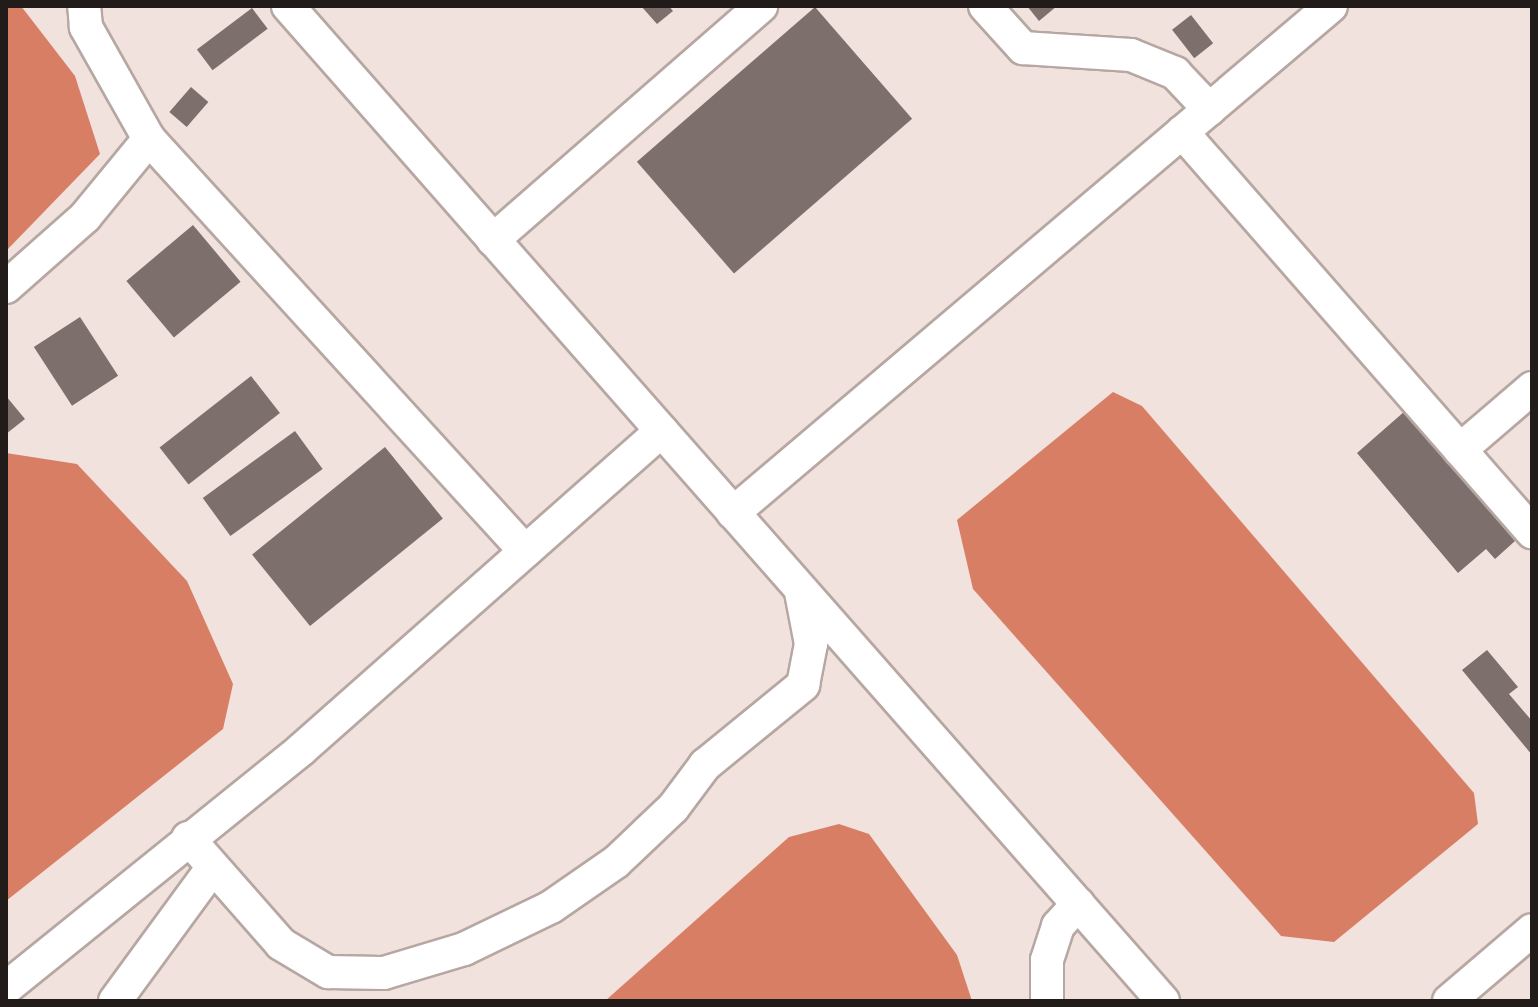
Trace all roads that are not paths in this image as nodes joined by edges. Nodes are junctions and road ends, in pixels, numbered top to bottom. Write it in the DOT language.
graph roads {
  1 [pos="84,6"];
  2 [pos="288,6"];
  3 [pos="761,6"];
  4 [pos="985,6"];
  5 [pos="1331,6"];
  6 [pos="1209,109"];
  7 [pos="1182,132"];
  8 [pos="149,139"];
  9 [pos="493,240"];
  10 [pos="6,287"];
  11 [pos="1532,388"];
  12 [pos="661,431"];
  13 [pos="1460,450"];
  14 [pos="733,513"];
  15 [pos="1532,532"];
  16 [pos="525,551"];
  17 [pos="800,589"];
  18 [pos="188,838"];
  19 [pos="213,867"];
  20 [pos="1078,904"];
  21 [pos="1532,930"];
  22 [pos="6,988"];
  23 [pos="115,1001"];
  24 [pos="1047,1001"];
  25 [pos="1163,1001"];
  26 [pos="1449,1001"];
  1 -- 8 [label="lane"];
  2 -- 9 [label="lane"];
  3 -- 9 [label="lane"];
  4 -- 6 [label="lane"];
  5 -- 6 [label="lane"];
  6 -- 7 [label="lane"];
  7 -- 13 [label="lane"];
  7 -- 14 [label="lane"];
  8 -- 10 [label="lane"];
  8 -- 16 [label="lane"];
  9 -- 12 [label="lane"];
  11 -- 13 [label="lane"];
  12 -- 14 [label="lane"];
  12 -- 16 [label="lane"];
  13 -- 15 [label="lane"];
  14 -- 17 [label="lane"];
  16 -- 18 [label="lane"];
  17 -- 19 [label="lane"];
  17 -- 20 [label="lane"];
  18 -- 19 [label="lane"];
  18 -- 22 [label="lane"];
  19 -- 23 [label="lane"];
  20 -- 24 [label="lane"];
  20 -- 25 [label="lane"];
  21 -- 26 [label="lane"];
}
